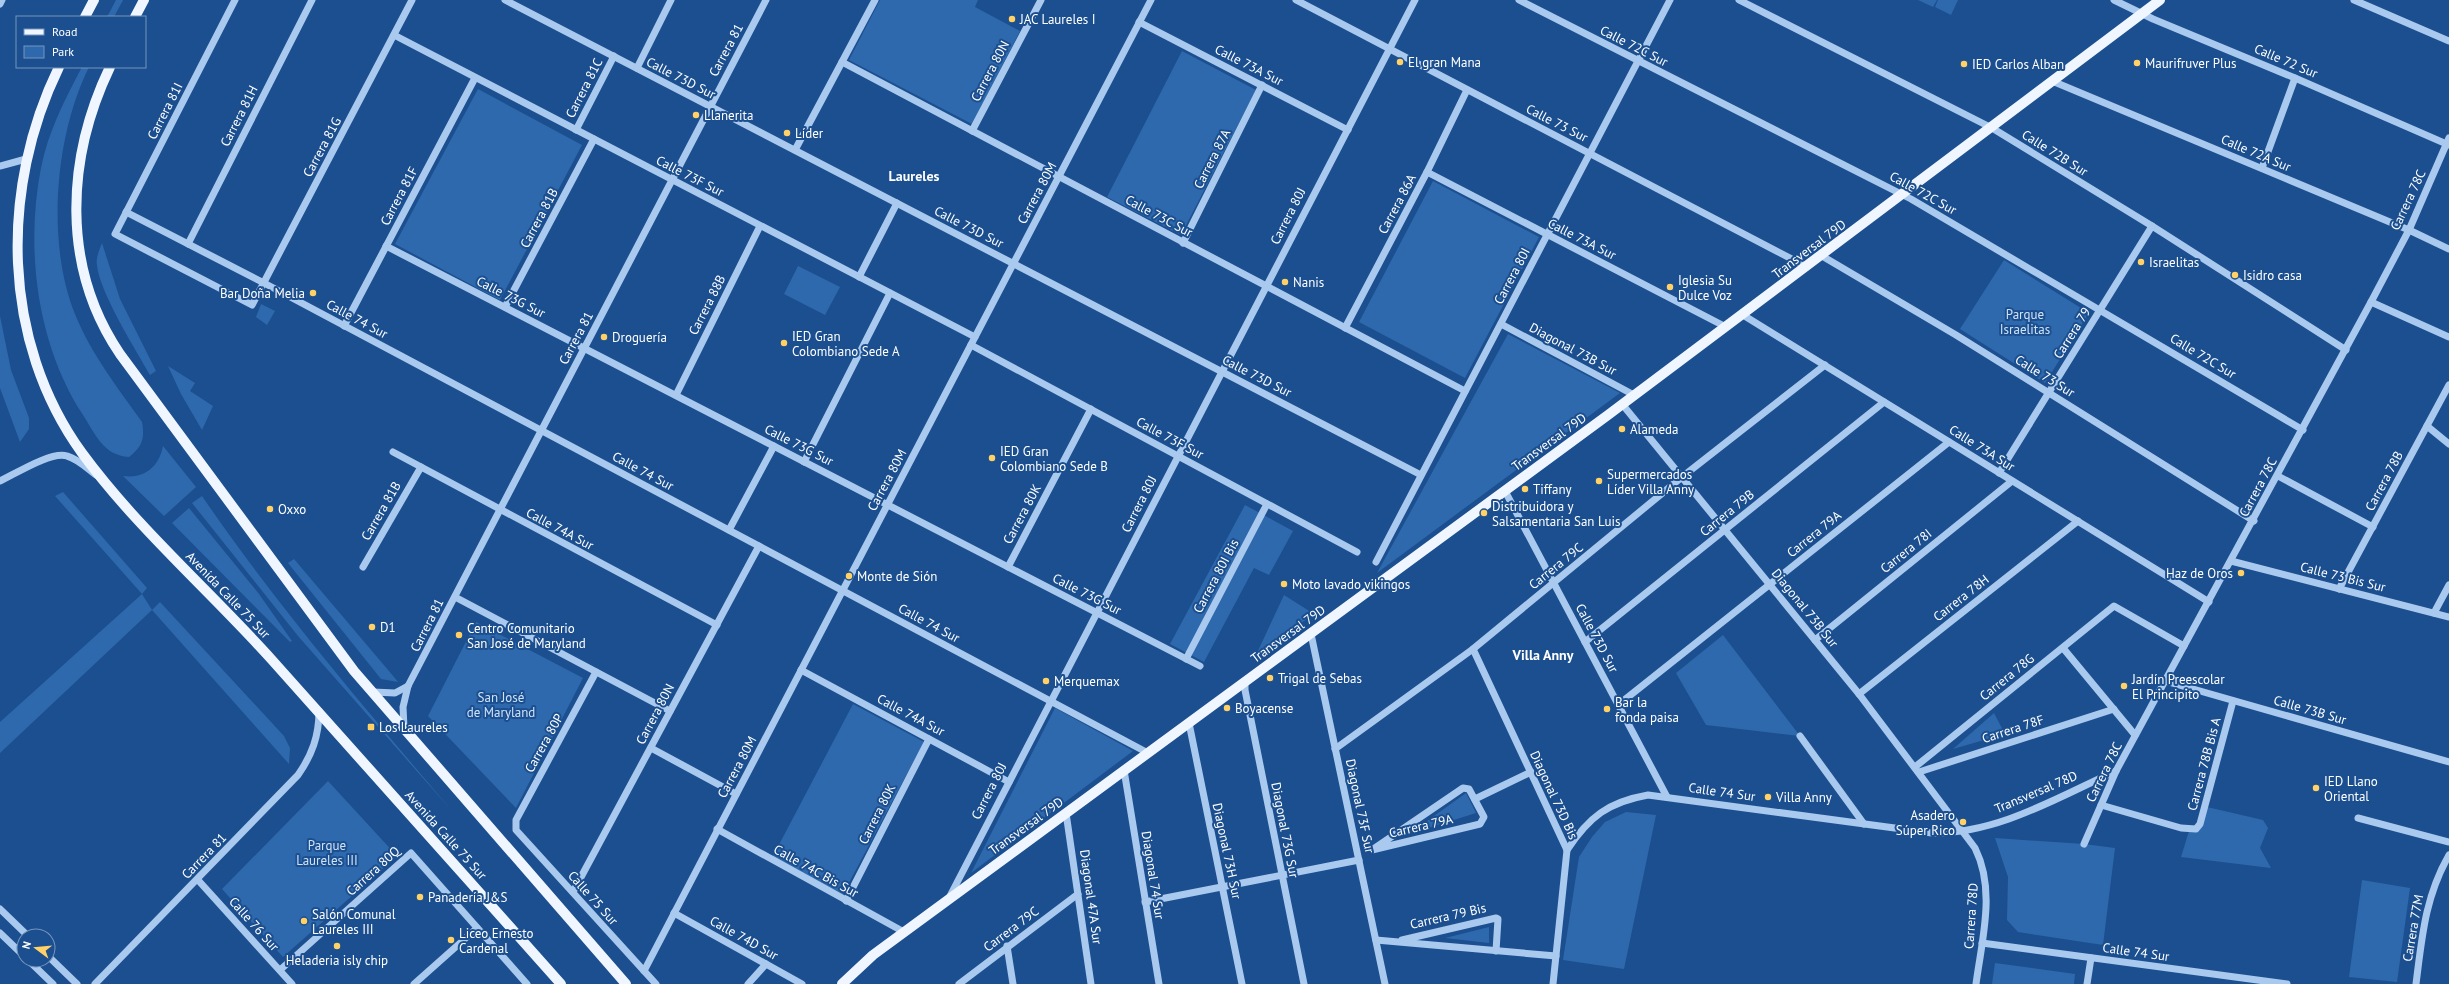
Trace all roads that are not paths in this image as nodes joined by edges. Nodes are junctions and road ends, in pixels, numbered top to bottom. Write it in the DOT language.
graph roads {
  1 [pos="2,0"];
  2 [pos="94,0"];
  3 [pos="144,0"];
  4 [pos="235,0"];
  5 [pos="312,0"];
  6 [pos="412,0"];
  7 [pos="505,0"];
  8 [pos="671,0"];
  9 [pos="766,0"];
  10 [pos="875,0"];
  11 [pos="1041,0"];
  12 [pos="1151,0"];
  13 [pos="1296,0"];
  14 [pos="1415,0"];
  15 [pos="1519,0"];
  16 [pos="1670,0"];
  17 [pos="1739,0"];
  18 [pos="2114,0"];
  19 [pos="2160,0"];
  20 [pos="2354,0"];
  21 [pos="0,4"];
  22 [pos="2141,14"];
  23 [pos="86,16"];
  24 [pos="136,16"];
  25 [pos="1139,22"];
  26 [pos="394,35"];
  27 [pos="2449,41"];
  28 [pos="1390,49"];
  29 [pos="614,56"];
  30 [pos="842,62"];
  31 [pos="1638,62"];
  32 [pos="59,68"];
  33 [pos="110,68"];
  34 [pos="637,68"];
  35 [pos="475,78"];
  36 [pos="2295,78"];
  37 [pos="2052,81"];
  38 [pos="1262,85"];
  39 [pos="1467,90"];
  40 [pos="710,106"];
  41 [pos="1992,128"];
  42 [pos="576,130"];
  43 [pos="1348,130"];
  44 [pos="972,131"];
  45 [pos="594,140"];
  46 [pos="2448,142"];
  47 [pos="795,150"];
  48 [pos="1590,153"];
  49 [pos="26,159"];
  50 [pos="0,166"];
  51 [pos="2262,168"];
  52 [pos="1427,172"];
  53 [pos="1058,177"];
  54 [pos="672,180"];
  55 [pos="1903,195"];
  56 [pos="897,203"];
  57 [pos="126,212"];
  58 [pos="760,226"];
  59 [pos="2152,226"];
  60 [pos="2409,230"];
  61 [pos="1547,234"];
  62 [pos="1183,243"];
  63 [pos="188,244"];
  64 [pos="386,246"];
  65 [pos="2449,249"];
  66 [pos="1822,256"];
  67 [pos="1013,263"];
  68 [pos="1807,266"];
  69 [pos="859,277"];
  70 [pos="264,283"];
  71 [pos="1266,286"];
  72 [pos="890,293"];
  73 [pos="2371,302"];
  74 [pos="252,305"];
  75 [pos="505,307"];
  76 [pos="2101,309"];
  77 [pos="1742,314"];
  78 [pos="1500,324"];
  79 [pos="344,326"];
  80 [pos="1726,327"];
  81 [pos="1345,328"];
  82 [pos="975,337"];
  83 [pos="2449,337"];
  84 [pos="971,345"];
  85 [pos="584,348"];
  86 [pos="2346,350"];
  87 [pos="1825,365"];
  88 [pos="1222,372"];
  89 [pos="2449,385"];
  90 [pos="1465,391"];
  91 [pos="2049,393"];
  92 [pos="676,395"];
  93 [pos="1634,395"];
  94 [pos="1884,402"];
  95 [pos="1622,404"];
  96 [pos="1091,409"];
  97 [pos="2427,426"];
  98 [pos="2303,430"];
  99 [pos="541,431"];
  100 [pos="1949,442"];
  101 [pos="2449,444"];
  102 [pos="774,446"];
  103 [pos="393,452"];
  104 [pos="1178,456"];
  105 [pos="804,462"];
  106 [pos="421,467"];
  107 [pos="1999,473"];
  108 [pos="1421,475"];
  109 [pos="2278,476"];
  110 [pos="1682,477"];
  111 [pos="0,481"];
  112 [pos="2012,481"];
  113 [pos="105,482"];
  114 [pos="1505,491"];
  115 [pos="887,504"];
  116 [pos="1267,504"];
  117 [pos="500,510"];
  118 [pos="2078,521"];
  119 [pos="2254,521"];
  120 [pos="2373,526"];
  121 [pos="729,530"];
  122 [pos="1725,530"];
  123 [pos="759,546"];
  124 [pos="1357,552"];
  125 [pos="2231,561"];
  126 [pos="1376,562"];
  127 [pos="363,567"];
  128 [pos="1008,567"];
  129 [pos="1554,583"];
  130 [pos="1770,585"];
  131 [pos="2449,585"];
  132 [pos="2339,589"];
  133 [pos="842,591"];
  134 [pos="455,597"];
  135 [pos="2209,602"];
  136 [pos="1097,613"];
  137 [pos="2434,613"];
  138 [pos="2449,617"];
  139 [pos="717,625"];
  140 [pos="1311,634"];
  141 [pos="1815,640"];
  142 [pos="1585,642"];
  143 [pos="2184,646"];
  144 [pos="2063,648"];
  145 [pos="1473,649"];
  146 [pos="1186,659"];
  147 [pos="1200,666"];
  148 [pos="801,670"];
  149 [pos="596,672"];
  150 [pos="2165,681"];
  151 [pos="1245,682"];
  152 [pos="408,686"];
  153 [pos="370,692"];
  154 [pos="1859,694"];
  155 [pos="1051,701"];
  156 [pos="2233,701"];
  157 [pos="1618,705"];
  158 [pos="2114,709"];
  159 [pos="318,711"];
  160 [pos="670,711"];
  161 [pos="1189,723"];
  162 [pos="404,730"];
  163 [pos="1800,736"];
  164 [pos="2135,736"];
  165 [pos="929,739"];
  166 [pos="651,748"];
  167 [pos="1335,749"];
  168 [pos="1148,753"];
  169 [pos="2449,762"];
  170 [pos="1124,770"];
  171 [pos="1917,770"];
  172 [pos="2116,771"];
  173 [pos="1531,772"];
  174 [pos="1009,782"];
  175 [pos="736,794"];
  176 [pos="1667,797"];
  177 [pos="1475,799"];
  178 [pos="2101,805"];
  179 [pos="1066,813"];
  180 [pos="2358,818"];
  181 [pos="1864,824"];
  182 [pos="515,827"];
  183 [pos="717,830"];
  184 [pos="1965,831"];
  185 [pos="2449,842"];
  186 [pos="2084,844"];
  187 [pos="1567,850"];
  188 [pos="2449,856"];
  189 [pos="1359,860"];
  190 [pos="1282,875"];
  191 [pos="198,880"];
  192 [pos="1222,886"];
  193 [pos="573,892"];
  194 [pos="1078,894"];
  195 [pos="948,900"];
  196 [pos="846,901"];
  197 [pos="1145,902"];
  198 [pos="0,909"];
  199 [pos="674,914"];
  200 [pos="20,928"];
  201 [pos="477,928"];
  202 [pos="904,932"];
  203 [pos="0,933"];
  204 [pos="1376,940"];
  205 [pos="1396,941"];
  206 [pos="1982,943"];
  207 [pos="1007,946"];
  208 [pos="16,948"];
  209 [pos="1496,951"];
  210 [pos="1556,956"];
  211 [pos="2091,958"];
  212 [pos="56,964"];
  213 [pos="766,964"];
  214 [pos="36,968"];
  215 [pos="280,970"];
  216 [pos="644,971"];
  217 [pos="53,984"];
  218 [pos="77,984"];
  219 [pos="95,984"];
  220 [pos="292,984"];
  221 [pos="414,984"];
  222 [pos="527,984"];
  223 [pos="561,984"];
  224 [pos="626,984"];
  225 [pos="656,984"];
  226 [pos="748,984"];
  227 [pos="802,984"];
  228 [pos="842,984"];
  229 [pos="958,984"];
  230 [pos="1013,984"];
  231 [pos="1091,984"];
  232 [pos="1159,984"];
  233 [pos="1242,984"];
  234 [pos="1304,984"];
  235 [pos="1385,984"];
  236 [pos="1553,984"];
  237 [pos="1976,984"];
  238 [pos="2087,984"];
  239 [pos="2287,984"];
  240 [pos="2416,984"];
  1 -- 21 [label="street"];
  2 -- 23 [label="main road"];
  3 -- 24 [label="main road"];
  4 -- 57 [label="street, Carrera 81I"];
  5 -- 63 [label="street, Carrera 81H"];
  6 -- 26 [label="street, Carrera 81G"];
  7 -- 29 [label="street, Calle 73D Sur"];
  8 -- 34 [label="street"];
  9 -- 40 [label="street, Carrera 81"];
  10 -- 30 [label="street"];
  11 -- 44 [label="street, Carrera 80N"];
  12 -- 25 [label="street, Carrera 80M"];
  13 -- 28 [label="street, Calle 73 Sur"];
  14 -- 28 [label="street, Carrera 80J"];
  15 -- 31 [label="street, Calle 72C Sur"];
  16 -- 31 [label="street, Carrera 80I"];
  17 -- 41 [label="street, Calle 72B Sur"];
  18 -- 22 [label="street, Calle 72 Sur"];
  19 -- 22 [label="main road, Transversal 79D"];
  20 -- 27 [label="street"];
  22 -- 36 [label="street, Calle 72 Sur"];
  22 -- 37 [label="main road, Transversal 79D"];
  25 -- 38 [label="street, Calle 73A Sur"];
  25 -- 53 [label="street, Carrera 80M"];
  26 -- 35 [label="street, Calle 73F Sur"];
  26 -- 70 [label="street, Carrera 81G"];
  28 -- 39 [label="street, Calle 73 Sur"];
  28 -- 43 [label="street, Carrera 80J"];
  29 -- 34 [label="street, Calle 73D Sur"];
  29 -- 42 [label="street, Carrera 81C"];
  30 -- 44 [label="street, Calle 73C Sur"];
  30 -- 47 [label="street"];
  31 -- 48 [label="street, Carrera 80I"];
  31 -- 55 [label="street, Calle 72C Sur"];
  32 -- 49 [label="main road, Avenida Calle 75 Sur"];
  33 -- 153 [label="main road"];
  34 -- 40 [label="street, Calle 73D Sur"];
  35 -- 42 [label="street, Calle 73F Sur"];
  35 -- 64 [label="street, Carrera 81F"];
  36 -- 46 [label="street, Calle 72 Sur"];
  36 -- 51 [label="street"];
  37 -- 41 [label="main road, Transversal 79D"];
  37 -- 51 [label="street, Calle 72A Sur"];
  38 -- 43 [label="street, Calle 73A Sur"];
  38 -- 62 [label="street, Carrera 87A"];
  39 -- 48 [label="street, Calle 73 Sur"];
  39 -- 52 [label="street, Carrera 86A"];
  40 -- 47 [label="street, Calle 73D Sur"];
  40 -- 54 [label="street, Carrera 81"];
  41 -- 55 [label="main road, Transversal 79D"];
  41 -- 59 [label="street, Calle 72B Sur"];
  42 -- 45 [label="street, Calle 73F Sur"];
  43 -- 71 [label="street, Carrera 80J"];
  44 -- 53 [label="street, Calle 73C Sur"];
  45 -- 54 [label="street, Calle 73F Sur"];
  45 -- 75 [label="street, Carrera 81B"];
  46 -- 60 [label="street, Carrera 78C"];
  47 -- 56 [label="street, Calle 73D Sur"];
  48 -- 61 [label="street, Carrera 80I"];
  48 -- 68 [label="street, Calle 73 Sur"];
  49 -- 50 [label="street"];
  49 -- 113 [label="main road, Avenida Calle 75 Sur"];
  51 -- 60 [label="street, Calle 72A Sur"];
  52 -- 61 [label="street, Calle 73A Sur"];
  52 -- 81 [label="street, Carrera 86A"];
  53 -- 62 [label="street, Calle 73C Sur"];
  53 -- 67 [label="street, Carrera 80M"];
  54 -- 58 [label="street, Calle 73F Sur"];
  54 -- 85 [label="street, Carrera 81"];
  55 -- 66 [label="main road, Transversal 79D"];
  55 -- 76 [label="street, Calle 72C Sur"];
  56 -- 67 [label="street, Calle 73D Sur"];
  56 -- 69 [label="street"];
  57 -- 63 [label="street, Calle 74 Sur"];
  57 -- 74 [label="street, Carrera 81I"];
  58 -- 69 [label="street, Calle 73F Sur"];
  58 -- 92 [label="street, Carrera 88B"];
  59 -- 76 [label="street, Carrera 79"];
  59 -- 86 [label="street, Calle 72B Sur"];
  60 -- 65 [label="street, Calle 72A Sur"];
  60 -- 73 [label="street, Carrera 78C"];
  61 -- 78 [label="street, Carrera 80I"];
  61 -- 80 [label="street, Calle 73A Sur"];
  62 -- 71 [label="street, Calle 73C Sur"];
  63 -- 70 [label="street, Calle 74 Sur"];
  64 -- 75 [label="street, Calle 73G Sur"];
  64 -- 79 [label="street, Carrera 81F"];
  66 -- 68 [label="main road, Transversal 79D"];
  66 -- 91 [label="street, Calle 73 Sur"];
  67 -- 82 [label="street, Carrera 80M"];
  67 -- 88 [label="street, Calle 73D Sur"];
  68 -- 77 [label="main road, Transversal 79D"];
  69 -- 72 [label="street, Calle 73F Sur"];
  70 -- 74 [label="street, Carrera 81G"];
  70 -- 79 [label="street, Calle 74 Sur"];
  71 -- 81 [label="street, Calle 73C Sur"];
  71 -- 88 [label="street, Carrera 80J"];
  72 -- 82 [label="street, Calle 73F Sur"];
  72 -- 105 [label="street"];
  73 -- 83 [label="street"];
  73 -- 86 [label="street, Carrera 78C"];
  75 -- 85 [label="street, Calle 73G Sur"];
  76 -- 91 [label="street, Carrera 79"];
  76 -- 98 [label="street, Calle 72C Sur"];
  77 -- 80 [label="main road, Transversal 79D"];
  77 -- 87 [label="street, Calle 73A Sur"];
  78 -- 90 [label="street, Carrera 80I"];
  78 -- 93 [label="street, Diagonal 73B Sur"];
  79 -- 99 [label="street, Calle 74 Sur"];
  80 -- 93 [label="main road, Transversal 79D"];
  81 -- 90 [label="street, Calle 73C Sur"];
  82 -- 84 [label="street, Carrera 80M"];
  84 -- 96 [label="street, Calle 73F Sur"];
  84 -- 115 [label="street, Carrera 80M"];
  85 -- 92 [label="street, Calle 73G Sur"];
  85 -- 99 [label="street, Carrera 81"];
  86 -- 98 [label="street, Carrera 78C"];
  87 -- 94 [label="street, Calle 73A Sur"];
  87 -- 110 [label="street, Carrera 79C"];
  88 -- 104 [label="street, Carrera 80J"];
  88 -- 108 [label="street, Calle 73D Sur"];
  89 -- 97 [label="street, Carrera 78B"];
  90 -- 108 [label="street, Carrera 80I"];
  91 -- 107 [label="street, Carrera 79"];
  91 -- 119 [label="street, Calle 73 Sur"];
  92 -- 102 [label="street, Calle 73G Sur"];
  93 -- 95 [label="main road, Transversal 79D"];
  94 -- 100 [label="street, Calle 73A Sur"];
  94 -- 122 [label="street, Carrera 79B"];
  95 -- 110 [label="street, Diagonal 73B Sur"];
  95 -- 114 [label="main road, Transversal 79D"];
  96 -- 104 [label="street, Calle 73F Sur"];
  96 -- 128 [label="street, Carrera 80K"];
  97 -- 101 [label="street"];
  97 -- 120 [label="street, Carrera 78B"];
  98 -- 109 [label="street, Carrera 78C"];
  99 -- 117 [label="street, Carrera 81"];
  99 -- 121 [label="street, Calle 74 Sur"];
  100 -- 107 [label="street, Calle 73A Sur"];
  100 -- 130 [label="street, Carrera 79A"];
  102 -- 105 [label="street, Calle 73G Sur"];
  102 -- 121 [label="street"];
  103 -- 106 [label="street, Calle 74A Sur"];
  104 -- 116 [label="street, Calle 73F Sur"];
  104 -- 136 [label="street, Carrera 80J"];
  105 -- 115 [label="street, Calle 73G Sur"];
  106 -- 117 [label="street, Calle 74A Sur"];
  106 -- 127 [label="street, Carrera 81B"];
  107 -- 112 [label="street, Calle 73A Sur"];
  108 -- 126 [label="street, Carrera 80I"];
  109 -- 119 [label="street, Carrera 78C"];
  109 -- 120 [label="street"];
  110 -- 122 [label="street, Diagonal 73B Sur"];
  110 -- 129 [label="street, Carrera 79C"];
  111 -- 113 [label="street"];
  112 -- 118 [label="street, Calle 73A Sur"];
  112 -- 141 [label="street, Carrera 78I"];
  113 -- 159 [label="main road, Avenida Calle 75 Sur"];
  114 -- 129 [label="street, Calle 73D Sur"];
  114 -- 140 [label="main road, Transversal 79D"];
  115 -- 128 [label="street, Calle 73G Sur"];
  115 -- 133 [label="street, Carrera 80M"];
  116 -- 124 [label="street, Calle 73F Sur"];
  116 -- 146 [label="street, Carrera 80I Bis"];
  117 -- 134 [label="street, Carrera 81"];
  117 -- 139 [label="street, Calle 74A Sur"];
  118 -- 135 [label="street, Calle 73A Sur"];
  118 -- 154 [label="street, Carrera 78H"];
  119 -- 125 [label="street, Carrera 78C"];
  120 -- 132 [label="street, Carrera 78B"];
  121 -- 123 [label="street, Calle 74 Sur"];
  122 -- 130 [label="street, Diagonal 73B Sur"];
  122 -- 142 [label="street, Carrera 79B"];
  123 -- 133 [label="street, Calle 74 Sur"];
  123 -- 139 [label="street, Carrera 80N"];
  125 -- 132 [label="street, Calle 73 Bis Sur"];
  125 -- 135 [label="street, Carrera 78C"];
  128 -- 136 [label="street, Calle 73G Sur"];
  129 -- 142 [label="street, Calle 73D Sur"];
  129 -- 145 [label="street, Carrera 79C"];
  130 -- 141 [label="street, Diagonal 73B Sur"];
  130 -- 157 [label="street, Carrera 79A"];
  131 -- 137 [label="street"];
  132 -- 137 [label="street, Calle 73 Bis Sur"];
  133 -- 148 [label="street, Carrera 80M"];
  133 -- 155 [label="street, Calle 74 Sur"];
  134 -- 149 [label="street"];
  134 -- 152 [label="street, Carrera 81"];
  135 -- 143 [label="street, Carrera 78C"];
  136 -- 146 [label="street, Calle 73G Sur"];
  136 -- 155 [label="street, Carrera 80J"];
  137 -- 138 [label="street, Calle 73 Bis Sur"];
  139 -- 160 [label="street, Carrera 80N"];
  140 -- 151 [label="main road, Transversal 79D"];
  140 -- 167 [label="street, Diagonal 73F Sur"];
  141 -- 154 [label="street, Diagonal 73B Sur"];
  142 -- 157 [label="street, Calle 73D Sur"];
  143 -- 144 [label="street, Carrera 78G"];
  143 -- 150 [label="street, Carrera 78C"];
  144 -- 158 [label="street"];
  144 -- 171 [label="street, Carrera 78G"];
  145 -- 167 [label="street, Carrera 79C"];
  145 -- 173 [label="street, Diagonal 73D Bis"];
  146 -- 147 [label="street, Calle 73G Sur"];
  148 -- 165 [label="street, Calle 74A Sur"];
  148 -- 175 [label="street, Carrera 80M"];
  149 -- 160 [label="street"];
  149 -- 182 [label="street, Carrera 80P"];
  150 -- 156 [label="street, Calle 73B Sur"];
  150 -- 164 [label="street, Carrera 78C"];
  151 -- 161 [label="main road, Transversal 79D"];
  151 -- 190 [label="street, Diagonal 73G Sur"];
  152 -- 153 [label="street"];
  152 -- 162 [label="street, Carrera 81"];
  153 -- 162 [label="main road"];
  154 -- 171 [label="street, Diagonal 73B Sur"];
  155 -- 168 [label="street, Calle 74 Sur"];
  155 -- 174 [label="street, Carrera 80J"];
  156 -- 169 [label="street, Calle 73B Sur"];
  156 -- 178 [label="street, Carrera 78B Bis A"];
  157 -- 176 [label="street, Calle 73D Sur"];
  158 -- 164 [label="street"];
  158 -- 171 [label="street, Carrera 78F"];
  159 -- 191 [label="street, Carrera 81"];
  159 -- 223 [label="main road, Avenida Calle 75 Sur"];
  160 -- 166 [label="street, Carrera 80N"];
  161 -- 168 [label="main road, Transversal 79D"];
  161 -- 192 [label="street, Diagonal 73H Sur"];
  162 -- 224 [label="main road"];
  163 -- 181 [label="street"];
  164 -- 172 [label="street, Carrera 78C"];
  165 -- 174 [label="street, Calle 74A Sur"];
  165 -- 196 [label="street, Carrera 80K"];
  166 -- 175 [label="street"];
  166 -- 193 [label="street, Carrera 80N"];
  167 -- 189 [label="street, Diagonal 73F Sur"];
  168 -- 170 [label="main road, Transversal 79D"];
  170 -- 179 [label="main road, Transversal 79D"];
  170 -- 197 [label="street, Diagonal 74 Sur"];
  171 -- 184 [label="street, Diagonal 73B Sur"];
  172 -- 178 [label="street, Carrera 78C"];
  172 -- 184 [label="street, Transversal 78D"];
  173 -- 177 [label="street"];
  173 -- 187 [label="street, Diagonal 73D Bis"];
  174 -- 195 [label="street, Carrera 80J"];
  175 -- 183 [label="street, Carrera 80M"];
  176 -- 181 [label="street, Calle 74 Sur"];
  176 -- 187 [label="street, Calle 74 Sur"];
  177 -- 177 [label="street, Carrera 79A"];
  178 -- 186 [label="street, Carrera 78C"];
  179 -- 194 [label="street, Diagonal 47A Sur"];
  179 -- 195 [label="main road, Transversal 79D"];
  180 -- 185 [label="street"];
  181 -- 184 [label="street, Calle 74 Sur"];
  182 -- 193 [label="street, Calle 75 Sur"];
  183 -- 196 [label="street, Calle 74C Bis Sur"];
  183 -- 199 [label="street, Carrera 80M"];
  184 -- 206 [label="street, Carrera 78D"];
  187 -- 210 [label="street, Diagonal 73D Bis"];
  188 -- 240 [label="street, Carrera 77M"];
  189 -- 190 [label="street"];
  189 -- 204 [label="street, Diagonal 73F Sur"];
  190 -- 192 [label="street"];
  190 -- 234 [label="street, Diagonal 73G Sur"];
  191 -- 215 [label="street, Calle 76 Sur"];
  191 -- 219 [label="street, Carrera 81"];
  192 -- 197 [label="street"];
  192 -- 233 [label="street, Diagonal 73H Sur"];
  193 -- 216 [label="street, Calle 75 Sur"];
  194 -- 207 [label="street, Carrera 79C"];
  194 -- 231 [label="street, Diagonal 47A Sur"];
  195 -- 202 [label="main road, Carrera 80J"];
  196 -- 202 [label="street, Calle 74C Bis Sur"];
  197 -- 232 [label="street, Diagonal 74 Sur"];
  198 -- 200 [label="street"];
  199 -- 213 [label="street, Calle 74D Sur"];
  199 -- 216 [label="street, Carrera 80M"];
  201 -- 215 [label="street, Carrera 80Q"];
  201 -- 221 [label="street"];
  201 -- 222 [label="street"];
  202 -- 228 [label="main road, Carrera 80J"];
  203 -- 208 [label="street"];
  204 -- 205 [label="street, Carrera 79 Bis"];
  204 -- 235 [label="street, Diagonal 73F Sur"];
  205 -- 209 [label="street, Carrera 79 Bis"];
  205 -- 209 [label="street, Carrera 79 Bis"];
  206 -- 211 [label="street, Calle 74 Sur"];
  206 -- 237 [label="street, Carrera 78D"];
  207 -- 229 [label="street, Carrera 79C"];
  207 -- 230 [label="street"];
  209 -- 210 [label="street, Carrera 79 Bis"];
  210 -- 236 [label="street, Diagonal 73D Bis"];
  211 -- 238 [label="street"];
  211 -- 239 [label="street, Calle 74 Sur"];
  212 -- 218 [label="street"];
  213 -- 226 [label="street"];
  213 -- 227 [label="street, Calle 74D Sur"];
  214 -- 217 [label="street"];
  215 -- 220 [label="street, Calle 76 Sur"];
  216 -- 225 [label="street, Calle 75 Sur"];
}
